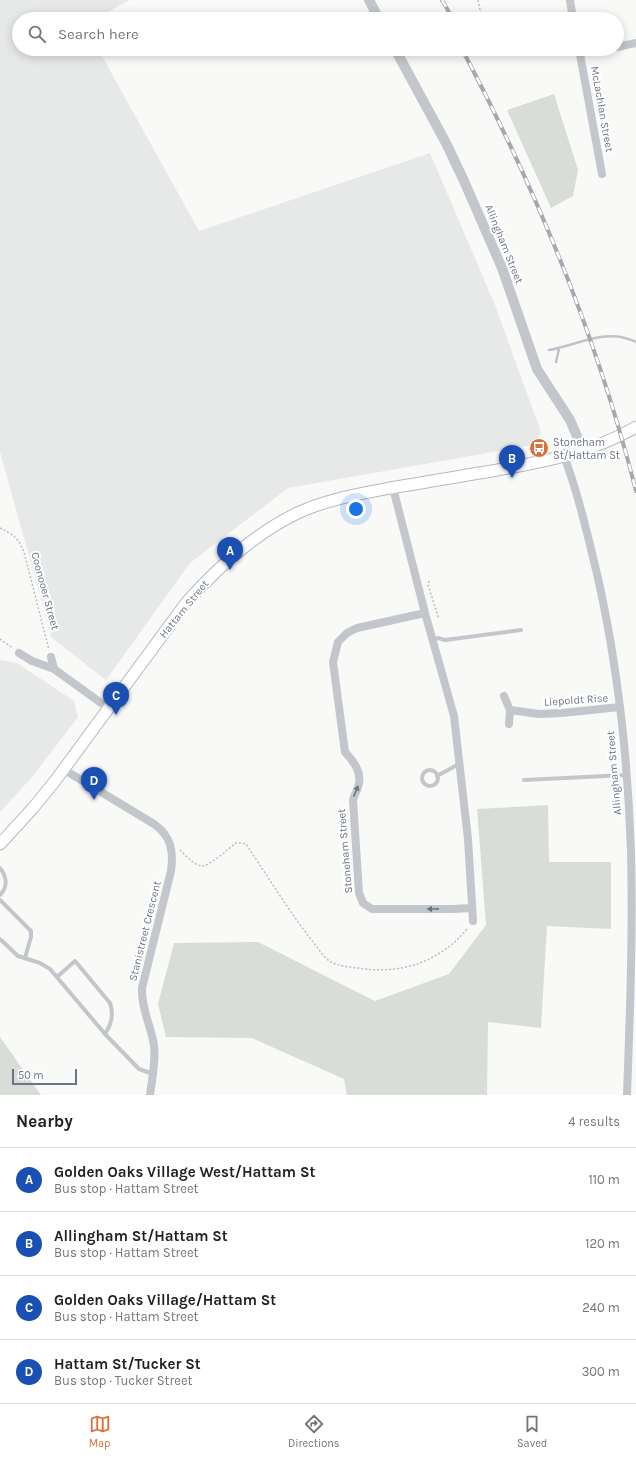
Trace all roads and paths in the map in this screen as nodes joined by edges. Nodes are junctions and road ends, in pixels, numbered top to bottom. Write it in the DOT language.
graph roads {
  1 [pos="369,0"];
  2 [pos="478,0"];
  3 [pos="570,0"];
  4 [pos="375,12"];
  5 [pos="481,12"];
  6 [pos="573,12"];
  7 [pos="636,43"];
  8 [pos="624,46"];
  9 [pos="399,56"];
  10 [pos="581,56"];
  11 [pos="602,174"];
  12 [pos="636,427"];
  13 [pos="583,450"];
  14 [pos="564,456"];
  15 [pos="393,488"];
  16 [pos="0,528"];
  17 [pos="429,582"];
  18 [pos="425,613"];
  19 [pos="439,619"];
  20 [pos="521,630"];
  21 [pos="0,639"];
  22 [pos="432,640"];
  23 [pos="19,653"];
  24 [pos="51,657"];
  25 [pos="54,669"];
  26 [pos="504,696"];
  27 [pos="620,707"];
  28 [pos="108,708"];
  29 [pos="510,710"];
  30 [pos="509,724"];
  31 [pos="460,764"];
  32 [pos="63,769"];
  33 [pos="626,775"];
  34 [pos="437,776"];
  35 [pos="524,780"];
  36 [pos="170,843"];
  37 [pos="0,844"];
  38 [pos="0,868"];
  39 [pos="0,895"];
  40 [pos="0,900"];
  41 [pos="472,908"];
  42 [pos="473,922"];
  43 [pos="0,939"];
  44 [pos="25,958"];
  45 [pos="57,977"];
  46 [pos="105,1034"];
  47 [pos="153,1074"];
  48 [pos="150,1095"];
  49 [pos="627,1095"];
  1 -- 4 [label="street"];
  2 -- 5 [label="path"];
  3 -- 6 [label="street"];
  7 -- 8 [label="street"];
  9 -- 13 [label="street, Allingham Street"];
  10 -- 11 [label="street, McLachlan Street"];
  12 -- 13 [label="main road, Hattam Street"];
  13 -- 14 [label="main road, Hattam Street"];
  14 -- 15 [label="main road, Hattam Street"];
  14 -- 27 [label="street, Allingham Street"];
  15 -- 18 [label="street"];
  15 -- 28 [label="main road, Hattam Street"];
  16 -- 24 [label="path, Coonooer Street"];
  17 -- 19 [label="path"];
  18 -- 22 [label="street"];
  41 -- 18 [label="street, Stoneham Street, one-way"];
  20 -- 22 [label="lane"];
  21 -- 23 [label="path"];
  22 -- 31 [label="street"];
  23 -- 25 [label="street"];
  24 -- 25 [label="street"];
  25 -- 28 [label="street"];
  26 -- 29 [label="street"];
  27 -- 29 [label="street, Liepoldt Rise"];
  27 -- 33 [label="street, Allingham Street"];
  28 -- 32 [label="main road, Hattam Street"];
  29 -- 30 [label="street"];
  31 -- 34 [label="lane"];
  31 -- 41 [label="street"];
  32 -- 36 [label="street"];
  32 -- 37 [label="main road, Hattam Street"];
  33 -- 35 [label="lane"];
  33 -- 49 [label="street, Allingham Street"];
  34 -- 34 [label="lane"];
  36 -- 42 [label="path"];
  36 -- 47 [label="street, Stanistreet Crescent"];
  38 -- 39 [label="lane"];
  40 -- 44 [label="lane"];
  41 -- 42 [label="street"];
  43 -- 44 [label="lane"];
  44 -- 45 [label="lane"];
  45 -- 46 [label="lane"];
  45 -- 46 [label="lane"];
  46 -- 47 [label="lane"];
  47 -- 48 [label="street, Stanistreet Crescent"];
}
